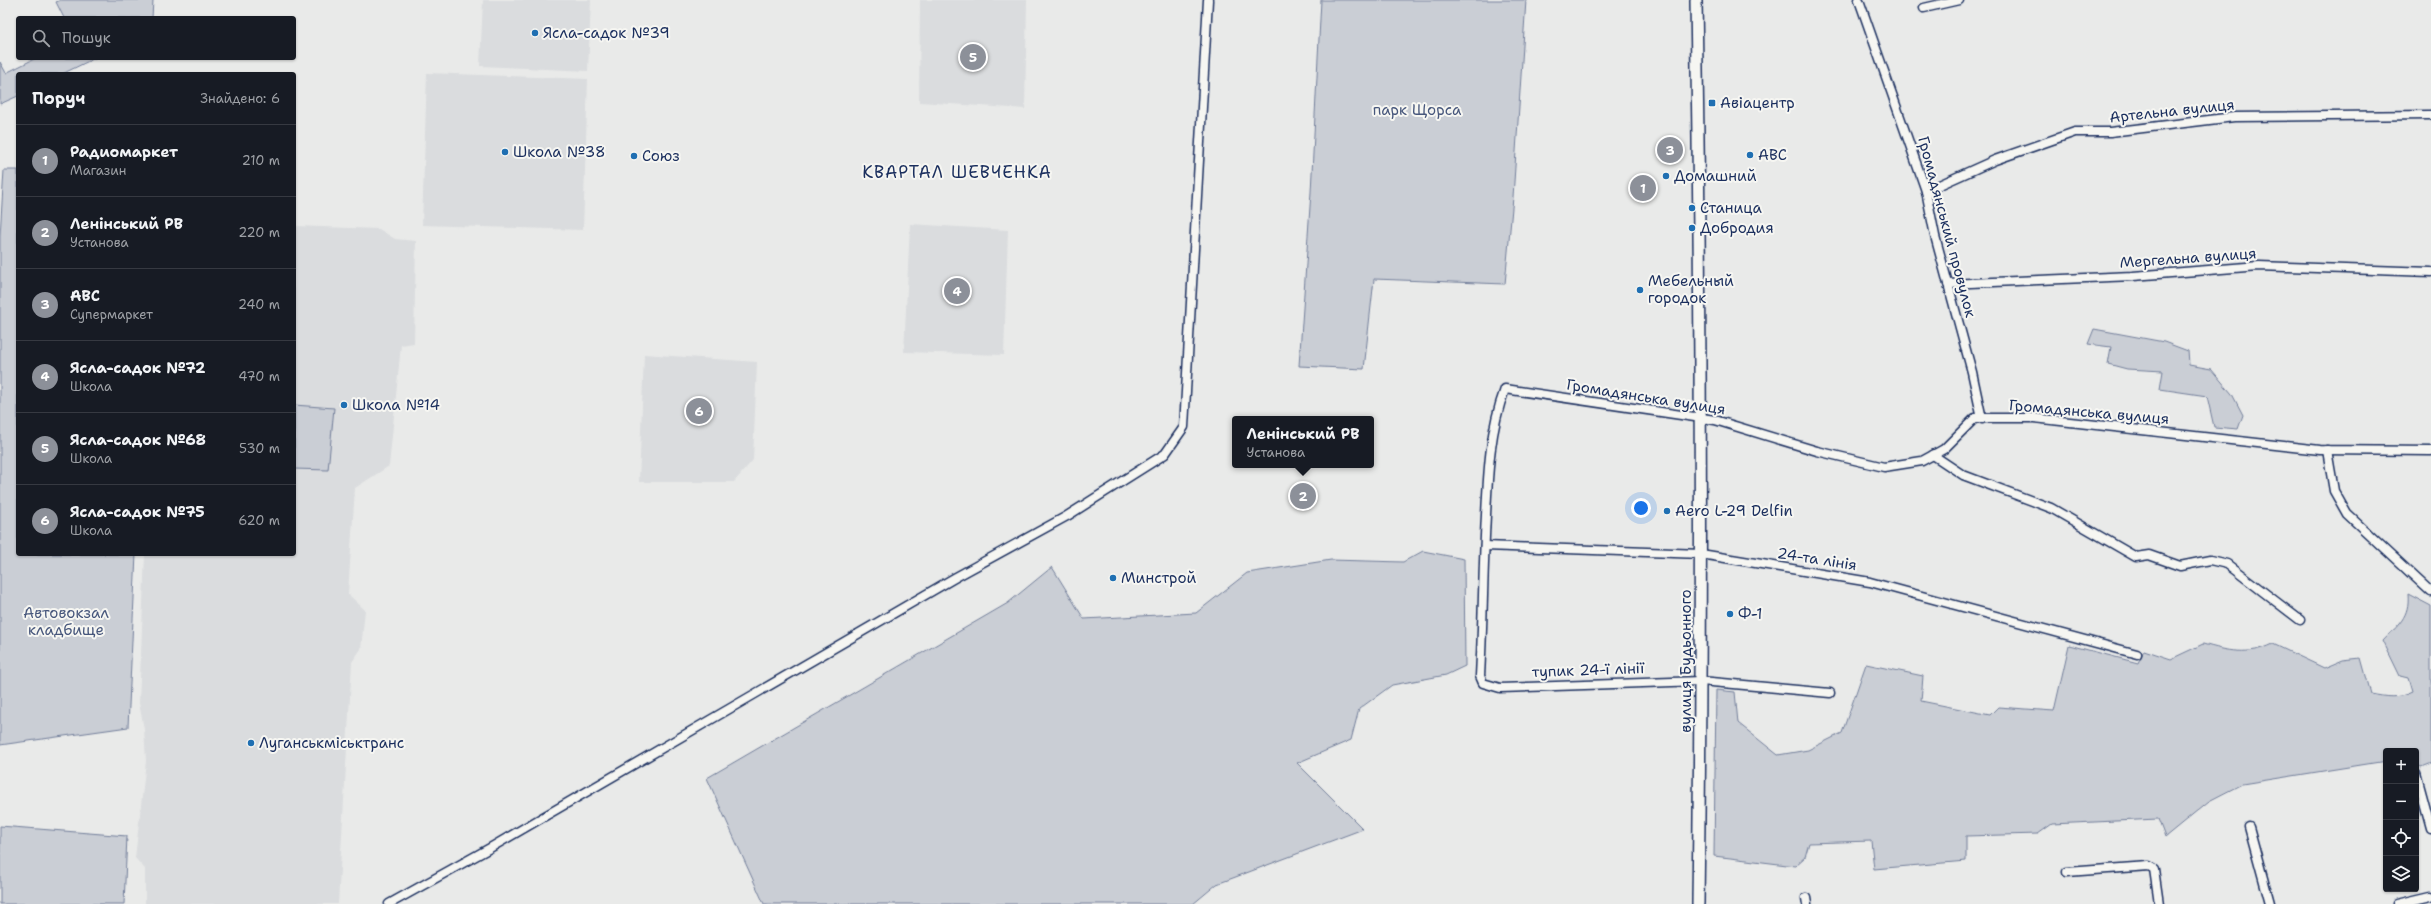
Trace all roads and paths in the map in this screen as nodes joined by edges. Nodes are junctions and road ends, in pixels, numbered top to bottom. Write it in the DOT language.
graph roads {
  1 [pos="1208,0"];
  2 [pos="1696,0"];
  3 [pos="1859,0"];
  4 [pos="1960,0"];
  5 [pos="1924,8"];
  6 [pos="2431,115"];
  7 [pos="1926,191"];
  8 [pos="2431,272"];
  9 [pos="1948,284"];
  10 [pos="1505,389"];
  11 [pos="1982,418"];
  12 [pos="1701,419"];
  13 [pos="2327,450"];
  14 [pos="2431,451"];
  15 [pos="1933,455"];
  16 [pos="1484,546"];
  17 [pos="1701,554"];
  18 [pos="2431,592"];
  19 [pos="2300,620"];
  20 [pos="2137,654"];
  21 [pos="1701,681"];
  22 [pos="1830,693"];
  23 [pos="2419,784"];
  24 [pos="2249,827"];
  25 [pos="2431,828"];
  26 [pos="2067,872"];
  27 [pos="2431,896"];
  28 [pos="389,904"];
  29 [pos="1698,904"];
  30 [pos="2159,904"];
  31 [pos="2270,904"];
  32 [pos="2397,904"];
  1 -- 28 [label="street"];
  2 -- 12 [label="main road, вулиця Будьонного"];
  3 -- 7 [label="street, Громадянський провулок"];
  4 -- 5 [label="street"];
  6 -- 7 [label="street, Артельна вулиця"];
  7 -- 9 [label="street, Громадянський провулок"];
  8 -- 9 [label="street, Мергельна вулиця"];
  9 -- 11 [label="street, Громадянський провулок"];
  10 -- 12 [label="street, Громадянська вулиця"];
  10 -- 16 [label="street, тупик 24-ї лінії"];
  11 -- 13 [label="street, Громадянська вулиця"];
  11 -- 15 [label="street, Громадянська вулиця"];
  12 -- 15 [label="street, Громадянська вулиця"];
  12 -- 17 [label="main road, вулиця Будьонного"];
  13 -- 14 [label="street, Громадянська вулиця"];
  13 -- 18 [label="street"];
  15 -- 19 [label="street"];
  16 -- 17 [label="street, 24-та лінія"];
  16 -- 21 [label="street, тупик 24-ї лінії"];
  17 -- 20 [label="street, 24-та лінія"];
  17 -- 21 [label="main road, вулиця Будьонного"];
  21 -- 22 [label="street, тупик 24-ї лінії"];
  21 -- 29 [label="main road, вулиця Будьонного"];
  23 -- 25 [label="street"];
  24 -- 31 [label="street"];
  26 -- 30 [label="street"];
  27 -- 32 [label="street"];
}
